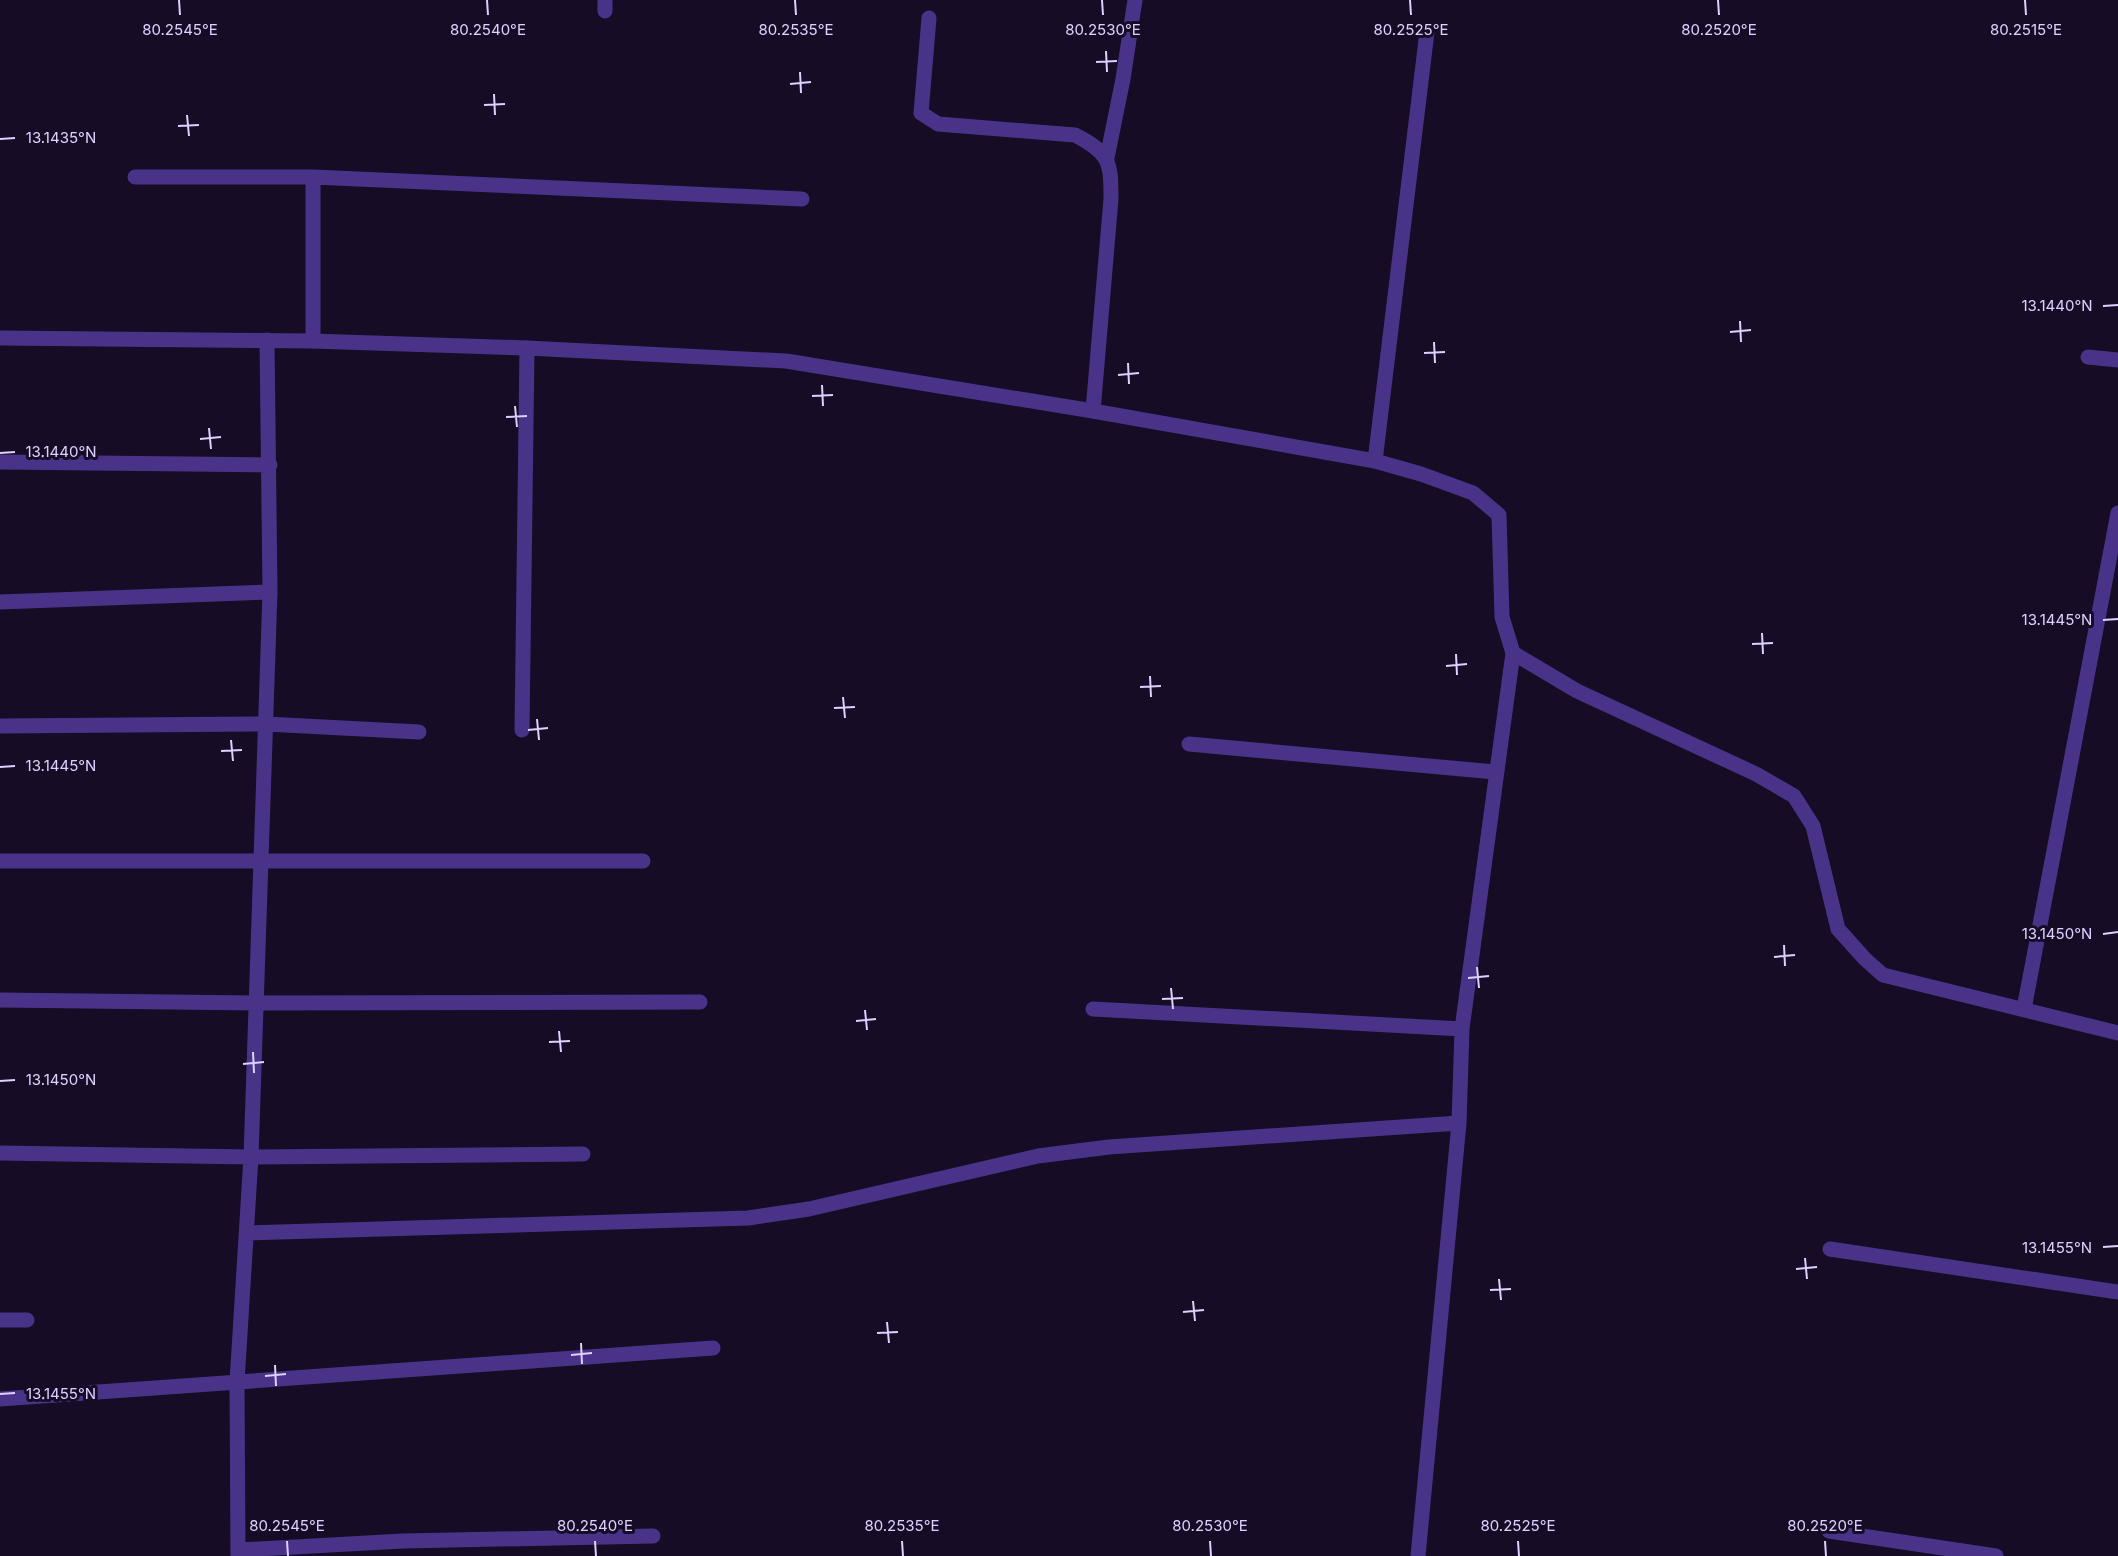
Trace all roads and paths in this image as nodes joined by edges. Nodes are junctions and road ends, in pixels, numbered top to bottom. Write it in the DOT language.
graph roads {
  1 [pos="1135,0"];
  2 [pos="929,18"];
  3 [pos="1427,32"];
  4 [pos="1107,158"];
  5 [pos="135,177"];
  6 [pos="313,177"];
  7 [pos="802,199"];
  8 [pos="0,338"];
  9 [pos="267,340"];
  10 [pos="313,341"];
  11 [pos="527,348"];
  12 [pos="2088,357"];
  13 [pos="2118,360"];
  14 [pos="1094,411"];
  15 [pos="1375,461"];
  16 [pos="0,462"];
  17 [pos="270,465"];
  18 [pos="2118,513"];
  19 [pos="270,592"];
  20 [pos="0,602"];
  21 [pos="1513,653"];
  22 [pos="266,724"];
  23 [pos="0,726"];
  24 [pos="522,730"];
  25 [pos="419,732"];
  26 [pos="1189,744"];
  27 [pos="1495,772"];
  28 [pos="0,861"];
  29 [pos="261,861"];
  30 [pos="643,861"];
  31 [pos="0,1000"];
  32 [pos="700,1002"];
  33 [pos="256,1003"];
  34 [pos="1093,1009"];
  35 [pos="2024,1009"];
  36 [pos="1462,1029"];
  37 [pos="2118,1033"];
  38 [pos="1459,1123"];
  39 [pos="0,1153"];
  40 [pos="583,1154"];
  41 [pos="251,1157"];
  42 [pos="247,1233"];
  43 [pos="1830,1249"];
  44 [pos="2118,1292"];
  45 [pos="0,1320"];
  46 [pos="27,1320"];
  47 [pos="713,1348"];
  48 [pos="237,1382"];
  49 [pos="0,1399"];
  50 [pos="1829,1531"];
  51 [pos="654,1536"];
  52 [pos="1945,1552"];
  53 [pos="238,1553"];
  54 [pos="1418,1556"];
  55 [pos="1996,1556"];
  1 -- 4 [label="street"];
  2 -- 4 [label="street"];
  3 -- 15 [label="street"];
  4 -- 14 [label="street"];
  5 -- 6 [label="street"];
  6 -- 7 [label="street"];
  6 -- 10 [label="street"];
  8 -- 9 [label="street"];
  9 -- 10 [label="street"];
  9 -- 17 [label="street"];
  10 -- 11 [label="street"];
  11 -- 14 [label="street"];
  11 -- 24 [label="street"];
  12 -- 13 [label="street"];
  14 -- 15 [label="street"];
  15 -- 21 [label="street"];
  16 -- 17 [label="street"];
  17 -- 19 [label="street"];
  18 -- 35 [label="street"];
  19 -- 20 [label="street"];
  19 -- 22 [label="street"];
  21 -- 27 [label="street"];
  21 -- 35 [label="street"];
  22 -- 23 [label="street"];
  22 -- 25 [label="street"];
  22 -- 29 [label="street"];
  26 -- 27 [label="street"];
  27 -- 36 [label="street"];
  28 -- 29 [label="street"];
  29 -- 30 [label="street"];
  29 -- 33 [label="street"];
  31 -- 33 [label="street"];
  32 -- 33 [label="street"];
  33 -- 41 [label="street"];
  34 -- 36 [label="street"];
  35 -- 37 [label="street"];
  36 -- 38 [label="street"];
  38 -- 42 [label="street"];
  38 -- 54 [label="street"];
  39 -- 41 [label="street"];
  40 -- 41 [label="street"];
  41 -- 42 [label="street"];
  42 -- 48 [label="street"];
  43 -- 44 [label="street"];
  45 -- 46 [label="street"];
  47 -- 48 [label="street"];
  48 -- 49 [label="street"];
  48 -- 53 [label="street"];
  50 -- 52 [label="street"];
  51 -- 53 [label="street"];
  52 -- 55 [label="street"];
}
